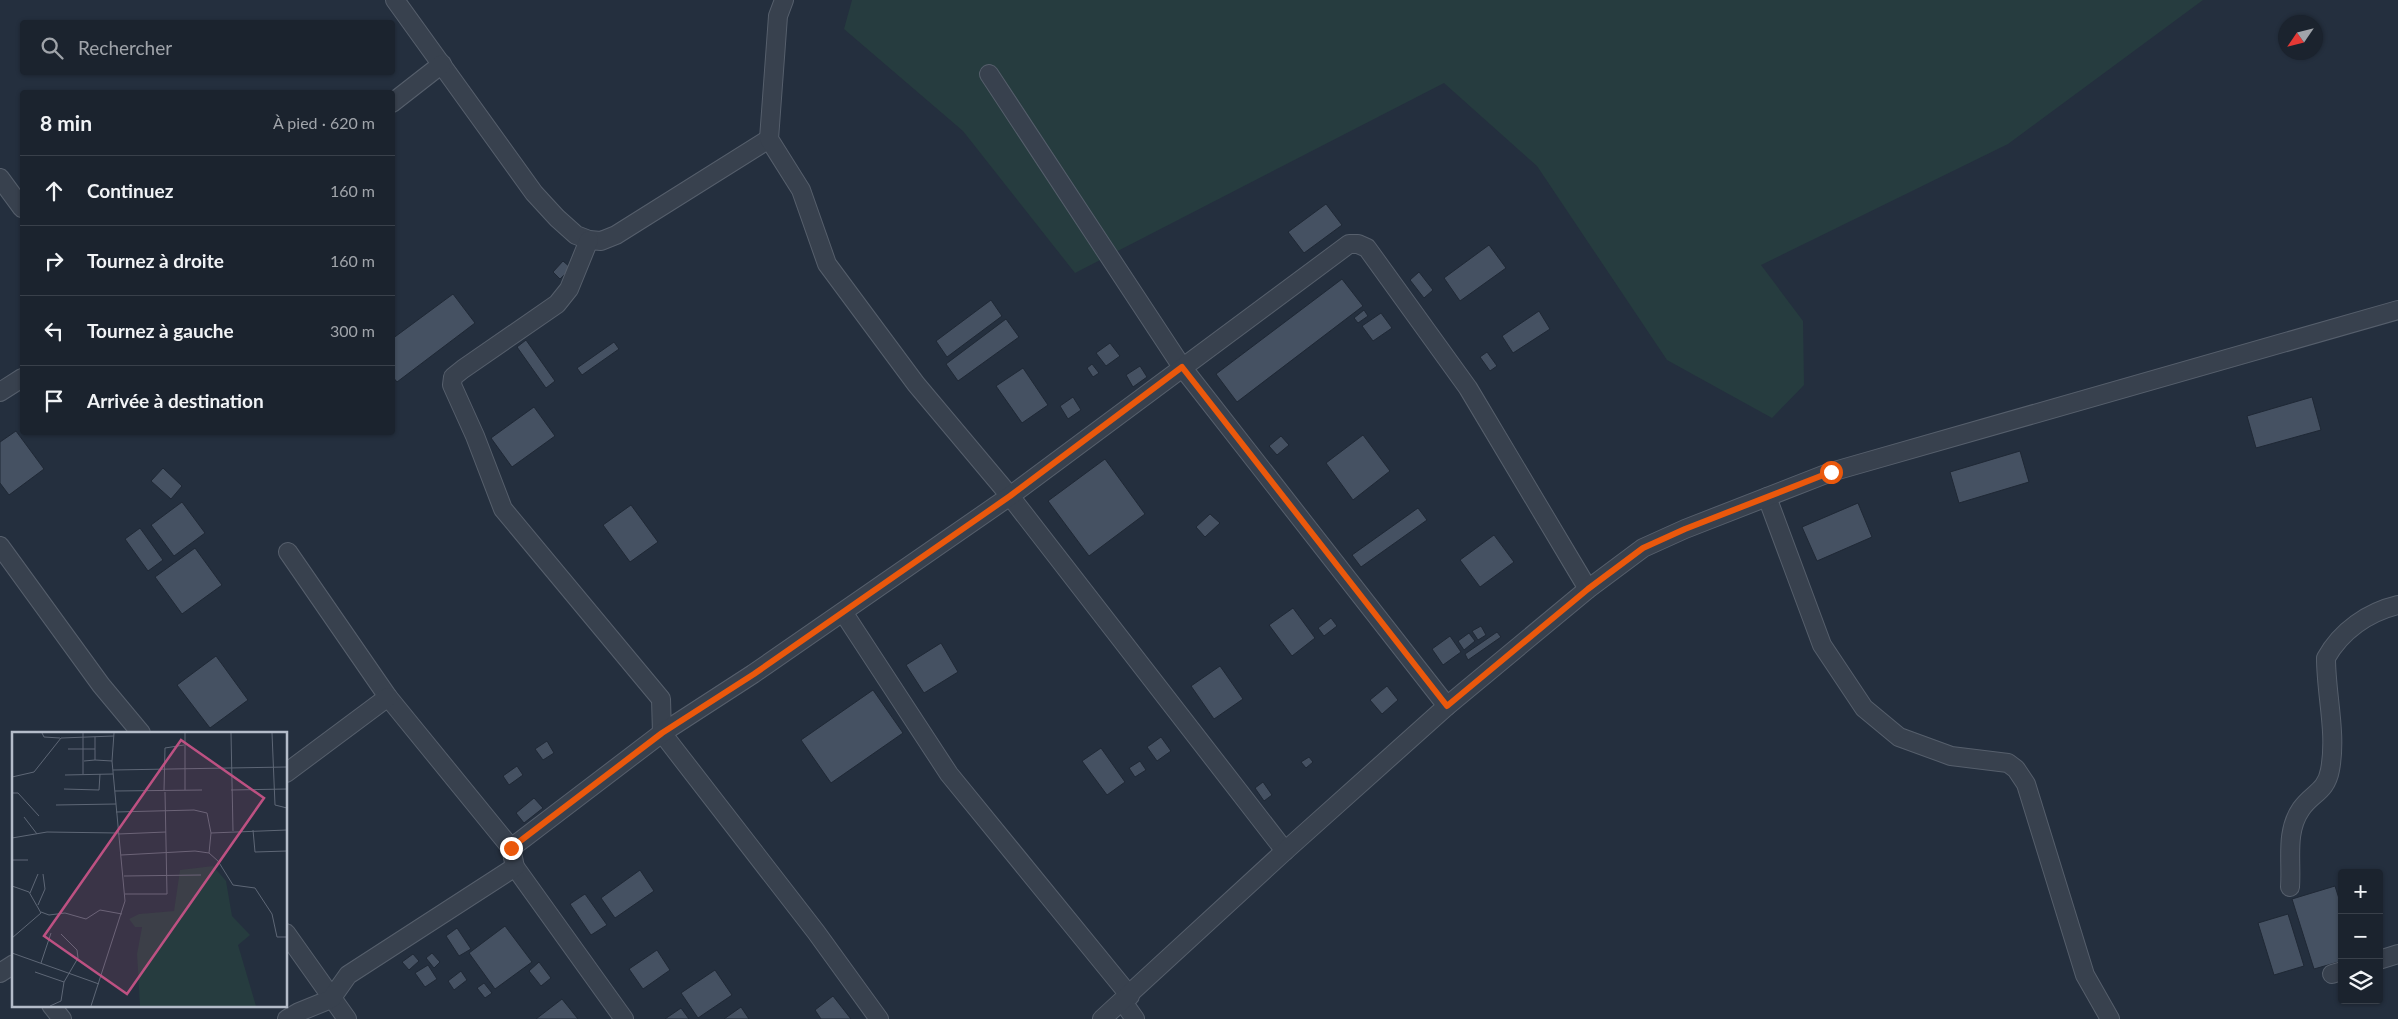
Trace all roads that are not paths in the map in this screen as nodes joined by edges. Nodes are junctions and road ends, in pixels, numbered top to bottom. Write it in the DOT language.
graph roads {
  1 [pos="395,0"];
  2 [pos="784,0"];
  3 [pos="442,64"];
  4 [pos="989,74"];
  5 [pos="395,101"];
  6 [pos="769,139"];
  7 [pos="0,178"];
  8 [pos="20,205"];
  9 [pos="589,240"];
  10 [pos="2398,310"];
  11 [pos="1182,367"];
  12 [pos="20,379"];
  13 [pos="0,392"];
  14 [pos="1010,496"];
  15 [pos="1767,497"];
  16 [pos="0,546"];
  17 [pos="288,552"];
  18 [pos="1588,589"];
  19 [pos="2398,605"];
  20 [pos="843,612"];
  21 [pos="388,697"];
  22 [pos="1447,706"];
  23 [pos="140,732"];
  24 [pos="662,733"];
  25 [pos="288,772"];
  26 [pos="511,848"];
  27 [pos="1285,851"];
  28 [pos="515,867"];
  29 [pos="2290,887"];
  30 [pos="288,936"];
  31 [pos="2398,954"];
  32 [pos="2382,959"];
  33 [pos="12,965"];
  34 [pos="0,973"];
  35 [pos="331,999"];
  36 [pos="1126,999"];
  37 [pos="52,1006"];
  38 [pos="62,1019"];
  39 [pos="287,1019"];
  40 [pos="347,1019"];
  41 [pos="624,1019"];
  42 [pos="878,1019"];
  43 [pos="1102,1019"];
  44 [pos="1135,1019"];
  45 [pos="2110,1019"];
  1 -- 3 [label="street"];
  2 -- 6 [label="street"];
  3 -- 5 [label="street"];
  3 -- 9 [label="street"];
  4 -- 11 [label="street"];
  6 -- 9 [label="street"];
  6 -- 14 [label="street"];
  7 -- 8 [label="street"];
  9 -- 24 [label="street"];
  10 -- 15 [label="street"];
  11 -- 14 [label="street"];
  11 -- 18 [label="street"];
  11 -- 22 [label="street"];
  12 -- 13 [label="street"];
  14 -- 20 [label="street"];
  14 -- 27 [label="street"];
  15 -- 18 [label="street"];
  15 -- 45 [label="street"];
  16 -- 23 [label="street"];
  17 -- 21 [label="street"];
  18 -- 22 [label="street"];
  19 -- 29 [label="street"];
  20 -- 24 [label="street"];
  20 -- 36 [label="street"];
  21 -- 25 [label="street"];
  21 -- 26 [label="street"];
  22 -- 27 [label="street"];
  24 -- 26 [label="street"];
  24 -- 42 [label="street"];
  26 -- 28 [label="street"];
  27 -- 36 [label="street"];
  28 -- 35 [label="street"];
  28 -- 41 [label="street"];
  30 -- 35 [label="street"];
  31 -- 32 [label="street"];
  33 -- 34 [label="street"];
  35 -- 39 [label="street"];
  35 -- 40 [label="street"];
  36 -- 43 [label="street"];
  36 -- 44 [label="street"];
  37 -- 38 [label="street"];
}
